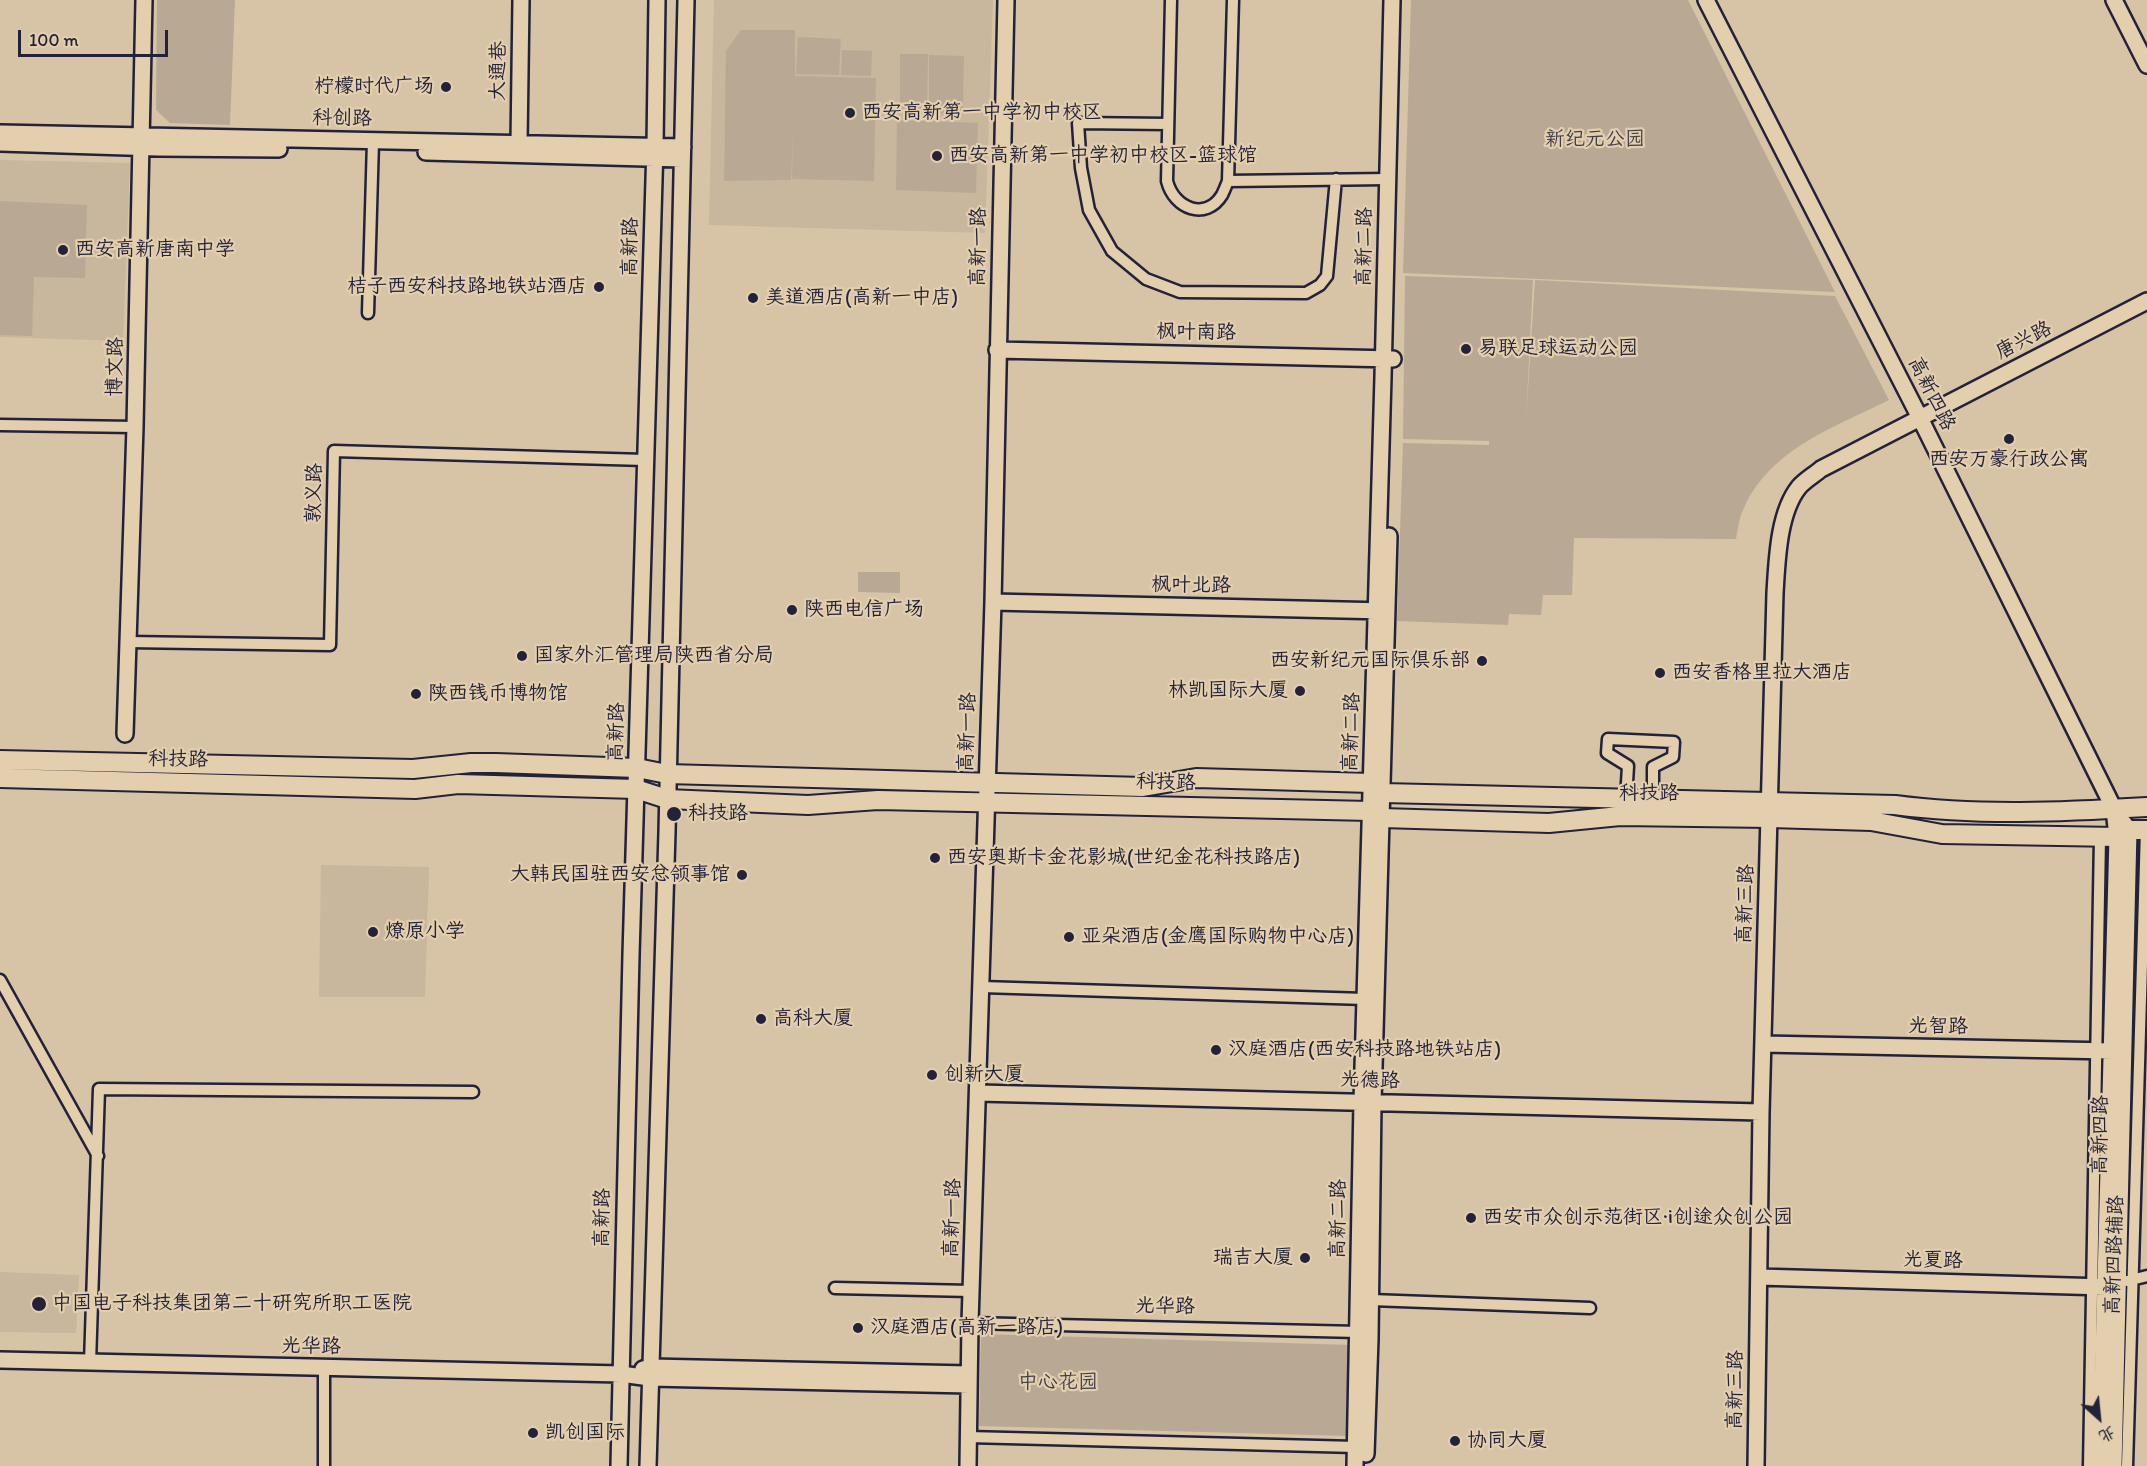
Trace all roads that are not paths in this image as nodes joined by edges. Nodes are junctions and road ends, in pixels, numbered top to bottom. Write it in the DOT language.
graph roads {
  1 [pos="144,0"];
  2 [pos="521,0"];
  3 [pos="657,0"];
  4 [pos="686,0"];
  5 [pos="1006,0"];
  6 [pos="1171,0"];
  7 [pos="1233,0"];
  8 [pos="1392,0"];
  9 [pos="1401,0"];
  10 [pos="1707,0"];
  11 [pos="2114,0"];
  12 [pos="2147,65"];
  13 [pos="1168,124"];
  14 [pos="0,133"];
  15 [pos="141,141"];
  16 [pos="0,143"];
  17 [pos="519,143"];
  18 [pos="373,146"];
  19 [pos="654,152"];
  20 [pos="682,153"];
  21 [pos="1336,179"];
  22 [pos="1388,179"];
  23 [pos="1228,181"];
  24 [pos="2147,301"];
  25 [pos="368,313"];
  26 [pos="997,350"];
  27 [pos="1388,359"];
  28 [pos="1920,418"];
  29 [pos="0,425"];
  30 [pos="135,427"];
  31 [pos="645,460"];
  32 [pos="993,602"];
  33 [pos="1382,611"];
  34 [pos="128,642"];
  35 [pos="125,734"];
  36 [pos="0,760"];
  37 [pos="637,768"];
  38 [pos="667,774"];
  39 [pos="0,778"];
  40 [pos="1377,788"];
  41 [pos="636,789"];
  42 [pos="987,792"];
  43 [pos="1626,799"];
  44 [pos="668,800"];
  45 [pos="1653,800"];
  46 [pos="2147,807"];
  47 [pos="2114,809"];
  48 [pos="1770,811"];
  49 [pos="1376,814"];
  50 [pos="2128,833"];
  51 [pos="0,980"];
  52 [pos="982,987"];
  53 [pos="1365,999"];
  54 [pos="1763,1044"];
  55 [pos="2104,1051"];
  56 [pos="473,1092"];
  57 [pos="978,1093"];
  58 [pos="1367,1102"];
  59 [pos="1761,1112"];
  60 [pos="98,1156"];
  61 [pos="2147,1276"];
  62 [pos="1759,1277"];
  63 [pos="2112,1284"];
  64 [pos="835,1288"];
  65 [pos="971,1291"];
  66 [pos="1371,1300"];
  67 [pos="1590,1308"];
  68 [pos="970,1323"];
  69 [pos="1359,1332"];
  70 [pos="0,1360"];
  71 [pos="90,1363"];
  72 [pos="324,1368"];
  73 [pos="650,1373"];
  74 [pos="621,1374"];
  75 [pos="969,1379"];
  76 [pos="968,1437"];
  77 [pos="1356,1447"];
  78 [pos="324,1466"];
  79 [pos="619,1466"];
  80 [pos="648,1466"];
  81 [pos="968,1466"];
  82 [pos="1355,1466"];
  83 [pos="1366,1466"];
  84 [pos="1756,1466"];
  85 [pos="2089,1466"];
  86 [pos="2100,1466"];
  87 [pos="2114,1466"];
  88 [pos="2127,1466"];
  1 -- 15 [label="street, 博文路"];
  2 -- 17 [label="street, 大通巷"];
  3 -- 19 [label="street, 高新路"];
  4 -- 20 [label="street"];
  5 -- 26 [label="street, 高新一路"];
  6 -- 13 [label="street"];
  7 -- 23 [label="street"];
  8 -- 22 [label="street, 高新二路"];
  9 -- 27 [label="street, 高新二路"];
  10 -- 28 [label="street, 高新四路"];
  11 -- 12 [label="street"];
  13 -- 21 [label="street"];
  13 -- 23 [label="street"];
  14 -- 15 [label="street, 科创路"];
  15 -- 16 [label="street, 科创路"];
  15 -- 18 [label="street, 科创路"];
  15 -- 30 [label="street, 博文路"];
  17 -- 18 [label="street, 科创路"];
  17 -- 19 [label="street, 科创路"];
  18 -- 19 [label="street, 科创路"];
  18 -- 25 [label="street"];
  19 -- 20 [label="street, 科创路"];
  19 -- 31 [label="street, 高新路"];
  20 -- 38 [label="street"];
  21 -- 22 [label="street"];
  21 -- 23 [label="street"];
  22 -- 27 [label="street, 高新二路"];
  24 -- 28 [label="street, 唐兴路"];
  26 -- 27 [label="street, 枫叶南路"];
  26 -- 32 [label="street, 高新一路"];
  27 -- 33 [label="street, 高新二路"];
  28 -- 47 [label="street, 高新四路"];
  28 -- 48 [label="street, 高新三路"];
  29 -- 30 [label="street"];
  30 -- 34 [label="street, 博文路"];
  31 -- 34 [label="street, 敦义路"];
  31 -- 37 [label="street, 高新路"];
  32 -- 33 [label="street, 枫叶北路"];
  32 -- 42 [label="street, 高新一路"];
  33 -- 40 [label="street, 高新二路"];
  34 -- 35 [label="street, 博文路"];
  36 -- 37 [label="main road, 科技路"];
  37 -- 38 [label="main road, 科技路"];
  37 -- 41 [label="street, 高新路"];
  38 -- 42 [label="main road, 科技路"];
  38 -- 44 [label="street"];
  39 -- 41 [label="main road, 科技路"];
  40 -- 42 [label="main road, 科技路"];
  40 -- 43 [label="main road, 科技路"];
  40 -- 49 [label="street, 高新二路"];
  41 -- 44 [label="main road, 科技路"];
  41 -- 74 [label="street, 高新路"];
  42 -- 44 [label="main road, 科技路"];
  42 -- 49 [label="main road, 科技路"];
  42 -- 52 [label="street, 高新一路"];
  43 -- 45 [label="main road, 科技路"];
  43 -- 45 [label="street"];
  44 -- 73 [label="street"];
  45 -- 48 [label="main road, 科技路"];
  46 -- 47 [label="main road, 科技路"];
  47 -- 48 [label="main road, 科技路"];
  47 -- 50 [label="street, 高新四路"];
  48 -- 49 [label="main road, 科技路"];
  48 -- 50 [label="main road, 科技路"];
  48 -- 54 [label="street, 高新三路"];
  49 -- 53 [label="street, 高新二路"];
  49 -- 58 [label="street, 高新二路"];
  50 -- 55 [label="street, 高新四路"];
  50 -- 63 [label="street, 高新四路"];
  51 -- 60 [label="street"];
  52 -- 53 [label="street"];
  52 -- 57 [label="street, 高新一路"];
  53 -- 58 [label="street, 高新二路"];
  54 -- 55 [label="street, 光智路"];
  54 -- 59 [label="street, 高新三路"];
  55 -- 63 [label="street, 高新四路"];
  56 -- 60 [label="street"];
  57 -- 58 [label="street, 光德路"];
  57 -- 65 [label="street, 高新一路"];
  58 -- 59 [label="street, 光德路"];
  58 -- 66 [label="street, 高新二路"];
  58 -- 69 [label="street, 高新二路"];
  59 -- 62 [label="street, 高新三路"];
  60 -- 71 [label="street"];
  61 -- 63 [label="street"];
  62 -- 63 [label="street, 光夏路"];
  62 -- 84 [label="street, 高新三路"];
  63 -- 85 [label="street, 高新四路辅路"];
  63 -- 86 [label="street, 高新四路"];
  63 -- 87 [label="street, 高新四路"];
  63 -- 88 [label="street, 高新四路辅路"];
  64 -- 65 [label="street"];
  65 -- 68 [label="street, 高新一路"];
  66 -- 67 [label="street"];
  66 -- 83 [label="street, 高新二路"];
  68 -- 69 [label="street, 光华路"];
  68 -- 75 [label="street, 高新一路"];
  69 -- 77 [label="street, 高新二路"];
  70 -- 71 [label="street, 光华路"];
  71 -- 72 [label="street, 光华路"];
  72 -- 74 [label="street, 光华路"];
  72 -- 78 [label="street"];
  73 -- 74 [label="street, 光华路"];
  73 -- 75 [label="street, 光华路"];
  73 -- 80 [label="street"];
  74 -- 79 [label="street, 高新路"];
  75 -- 76 [label="street, 高新一路"];
  76 -- 77 [label="street"];
  76 -- 81 [label="street, 高新一路"];
  77 -- 82 [label="street, 高新二路"];
}
